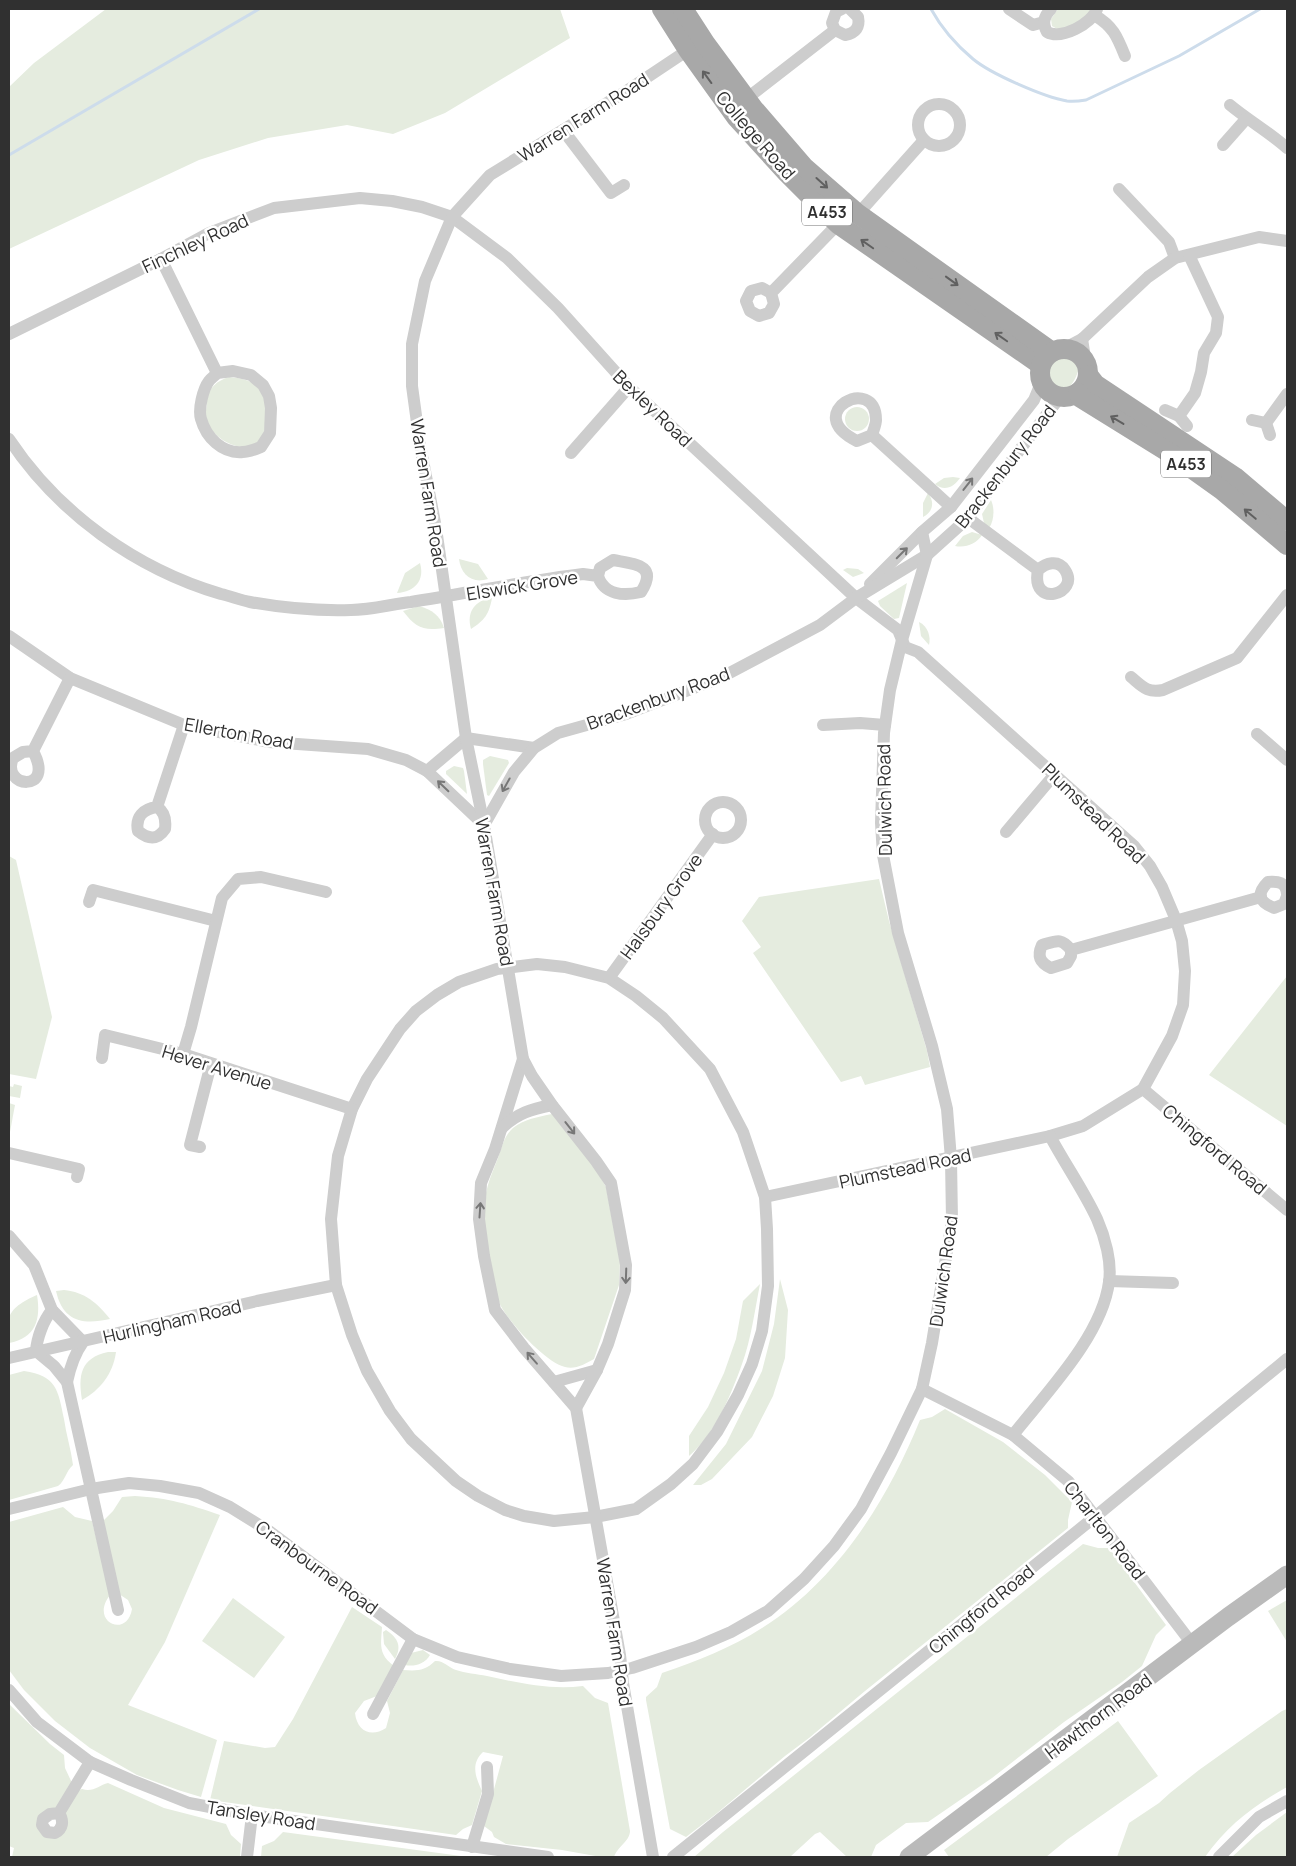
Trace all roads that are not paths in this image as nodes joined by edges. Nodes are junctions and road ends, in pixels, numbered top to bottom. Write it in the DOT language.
graph roads {
  1 [pos="662,9"];
  2 [pos="684,9"];
  3 [pos="842,9"];
  4 [pos="850,9"];
  5 [pos="1009,9"];
  6 [pos="1051,9"];
  7 [pos="1096,12"];
  8 [pos="1044,22"];
  9 [pos="835,30"];
  10 [pos="696,46"];
  11 [pos="1125,56"];
  12 [pos="746,99"];
  13 [pos="1230,105"];
  14 [pos="1246,119"];
  15 [pos="563,130"];
  16 [pos="924,140"];
  17 [pos="1223,146"];
  18 [pos="1287,148"];
  19 [pos="624,185"];
  20 [pos="1119,189"];
  21 [pos="858,214"];
  22 [pos="452,217"];
  23 [pos="838,224"];
  24 [pos="1287,241"];
  25 [pos="1189,255"];
  26 [pos="1175,258"];
  27 [pos="161,259"];
  28 [pos="772,294"];
  29 [pos="9,334"];
  30 [pos="1082,339"];
  31 [pos="1049,362"];
  32 [pos="1087,369"];
  33 [pos="217,373"];
  34 [pos="629,387"];
  35 [pos="1287,394"];
  36 [pos="1069,395"];
  37 [pos="1166,410"];
  38 [pos="1252,420"];
  39 [pos="872,435"];
  40 [pos="9,439"];
  41 [pos="571,453"];
  42 [pos="950,507"];
  43 [pos="968,518"];
  44 [pos="1287,521"];
  45 [pos="922,532"];
  46 [pos="1287,545"];
  47 [pos="928,555"];
  48 [pos="1038,570"];
  49 [pos="598,576"];
  50 [pos="1287,595"];
  51 [pos="446,597"];
  52 [pos="856,598"];
  53 [pos="9,636"];
  54 [pos="902,640"];
  55 [pos="1131,677"];
  56 [pos="70,678"];
  57 [pos="184,725"];
  58 [pos="823,725"];
  59 [pos="885,725"];
  60 [pos="1257,734"];
  61 [pos="466,738"];
  62 [pos="534,748"];
  63 [pos="33,751"];
  64 [pos="1287,760"];
  65 [pos="427,771"];
  66 [pos="1055,774"];
  67 [pos="157,807"];
  68 [pos="484,825"];
  69 [pos="1006,832"];
  70 [pos="713,834"];
  71 [pos="326,892"];
  72 [pos="1287,895"];
  73 [pos="1260,897"];
  74 [pos="89,902"];
  75 [pos="1176,920"];
  76 [pos="216,921"];
  77 [pos="1071,950"];
  78 [pos="507,968"];
  79 [pos="609,978"];
  80 [pos="183,1054"];
  81 [pos="102,1058"];
  82 [pos="523,1059"];
  83 [pos="211,1064"];
  84 [pos="1143,1089"];
  85 [pos="552,1105"];
  86 [pos="352,1109"];
  87 [pos="502,1128"];
  88 [pos="1050,1136"];
  89 [pos="200,1147"];
  90 [pos="9,1153"];
  91 [pos="951,1158"];
  92 [pos="77,1177"];
  93 [pos="765,1197"];
  94 [pos="1287,1210"];
  95 [pos="9,1236"];
  96 [pos="1109,1281"];
  97 [pos="1173,1283"];
  98 [pos="336,1286"];
  99 [pos="52,1310"];
  100 [pos="84,1342"];
  101 [pos="36,1351"];
  102 [pos="9,1358"];
  103 [pos="1287,1359"];
  104 [pos="598,1370"];
  105 [pos="67,1382"];
  106 [pos="554,1382"];
  107 [pos="922,1389"];
  108 [pos="576,1408"];
  109 [pos="1014,1435"];
  110 [pos="91,1488"];
  111 [pos="9,1510"];
  112 [pos="1096,1516"];
  113 [pos="595,1517"];
  114 [pos="1286,1577"];
  115 [pos="118,1610"];
  116 [pos="413,1639"];
  117 [pos="1192,1645"];
  118 [pos="621,1670"];
  119 [pos="9,1690"];
  120 [pos="373,1714"];
  121 [pos="90,1762"];
  122 [pos="487,1767"];
  123 [pos="1287,1801"];
  124 [pos="59,1813"];
  125 [pos="252,1815"];
  126 [pos="472,1847"];
  127 [pos="247,1857"];
  128 [pos="548,1857"];
  129 [pos="653,1857"];
  130 [pos="673,1857"];
  131 [pos="909,1857"];
  132 [pos="1219,1857"];
  1 -- 10 [label="main road, College Road / A453"];
  2 -- 10 [label="main road, College Road / A453"];
  3 -- 9 [label="street"];
  4 -- 9 [label="street"];
  5 -- 8 [label="street"];
  6 -- 8 [label="street"];
  7 -- 8 [label="street"];
  7 -- 11 [label="street"];
  9 -- 12 [label="street"];
  10 -- 12 [label="main road, College Road / A453"];
  10 -- 15 [label="street, Warren Farm Road"];
  23 -- 10 [label="main road, College Road / A453, one-way"];
  12 -- 21 [label="main road, College Road / A453, one-way"];
  13 -- 14 [label="street"];
  14 -- 17 [label="street"];
  14 -- 18 [label="street"];
  15 -- 19 [label="street"];
  15 -- 22 [label="street, Warren Farm Road"];
  16 -- 21 [label="street"];
  20 -- 26 [label="street"];
  21 -- 31 [label="main road, College Road / A453, one-way"];
  22 -- 27 [label="street, Finchley Road"];
  22 -- 34 [label="street, Bexley Road"];
  22 -- 51 [label="street, Warren Farm Road"];
  23 -- 28 [label="street"];
  31 -- 23 [label="main road, College Road / A453, one-way"];
  24 -- 25 [label="street"];
  25 -- 26 [label="street"];
  25 -- 37 [label="street"];
  26 -- 30 [label="street"];
  27 -- 29 [label="street, Finchley Road"];
  27 -- 33 [label="street"];
  30 -- 31 [label="street"];
  30 -- 32 [label="street"];
  31 -- 32 [label="main road"];
  31 -- 36 [label="main road"];
  42 -- 31 [label="street, Brackenbury Road, one-way"];
  32 -- 36 [label="main road"];
  32 -- 44 [label="main road, A453"];
  33 -- 33 [label="street"];
  34 -- 41 [label="street"];
  34 -- 52 [label="street, Bexley Road"];
  35 -- 38 [label="street"];
  36 -- 43 [label="street, Brackenbury Road"];
  46 -- 36 [label="main road, A453, one-way"];
  39 -- 42 [label="street"];
  40 -- 51 [label="street, Elswick Grove"];
  42 -- 45 [label="street, Brackenbury Road"];
  43 -- 47 [label="street, Brackenbury Road"];
  43 -- 48 [label="street"];
  45 -- 47 [label="street"];
  52 -- 45 [label="street, Brackenbury Road, one-way"];
  47 -- 52 [label="street, Brackenbury Road"];
  47 -- 54 [label="street"];
  49 -- 51 [label="street, Elswick Grove"];
  50 -- 55 [label="street"];
  51 -- 61 [label="street, Warren Farm Road"];
  52 -- 54 [label="street, Plumstead Road"];
  52 -- 62 [label="street, Brackenbury Road"];
  53 -- 56 [label="street, Ellerton Road"];
  54 -- 59 [label="street, Dulwich Road"];
  54 -- 66 [label="street, Plumstead Road"];
  56 -- 57 [label="street, Ellerton Road"];
  56 -- 63 [label="street"];
  57 -- 65 [label="street, Ellerton Road"];
  57 -- 67 [label="street"];
  58 -- 59 [label="street"];
  59 -- 91 [label="street, Dulwich Road"];
  60 -- 64 [label="street"];
  61 -- 62 [label="street"];
  61 -- 65 [label="street"];
  61 -- 68 [label="street, Warren Farm Road"];
  62 -- 68 [label="street, Brackenbury Road, one-way"];
  68 -- 65 [label="street, Ellerton Road, one-way"];
  66 -- 69 [label="street"];
  66 -- 75 [label="street, Plumstead Road"];
  68 -- 78 [label="street, Warren Farm Road"];
  70 -- 79 [label="street, Halsbury Grove"];
  71 -- 76 [label="street"];
  72 -- 73 [label="street"];
  72 -- 73 [label="street"];
  73 -- 75 [label="street"];
  74 -- 76 [label="street"];
  75 -- 77 [label="street"];
  75 -- 84 [label="street, Plumstead Road"];
  76 -- 80 [label="street"];
  78 -- 79 [label="street"];
  78 -- 82 [label="street, Warren Farm Road"];
  78 -- 86 [label="street"];
  79 -- 93 [label="street"];
  80 -- 81 [label="street, Hever Avenue"];
  80 -- 83 [label="street, Hever Avenue"];
  82 -- 85 [label="street, Warren Farm Road"];
  82 -- 87 [label="street, Warren Farm Road"];
  83 -- 86 [label="street, Hever Avenue"];
  83 -- 89 [label="street"];
  84 -- 88 [label="street, Plumstead Road"];
  84 -- 94 [label="street, Chingford Road"];
  85 -- 87 [label="street"];
  85 -- 104 [label="street, Warren Farm Road, one-way"];
  86 -- 98 [label="street"];
  106 -- 87 [label="street, Warren Farm Road, one-way"];
  88 -- 91 [label="street, Plumstead Road"];
  88 -- 96 [label="street"];
  90 -- 92 [label="street"];
  91 -- 93 [label="street, Plumstead Road"];
  91 -- 107 [label="street, Dulwich Road"];
  93 -- 113 [label="street"];
  95 -- 99 [label="street"];
  96 -- 97 [label="street"];
  96 -- 109 [label="street"];
  98 -- 100 [label="street, Hurlingham Road"];
  98 -- 113 [label="street"];
  99 -- 100 [label="street"];
  99 -- 101 [label="street"];
  100 -- 101 [label="street, Hurlingham Road"];
  100 -- 105 [label="street"];
  101 -- 102 [label="street, Hurlingham Road"];
  101 -- 105 [label="street"];
  103 -- 112 [label="street, Chingford Road"];
  104 -- 106 [label="street"];
  104 -- 108 [label="street, Warren Farm Road"];
  105 -- 110 [label="street"];
  106 -- 108 [label="street, Warren Farm Road"];
  107 -- 109 [label="street, Charlton Road"];
  107 -- 118 [label="street, Dulwich Road"];
  108 -- 113 [label="street, Warren Farm Road"];
  109 -- 112 [label="street, Charlton Road"];
  110 -- 111 [label="street, Cranbourne Road"];
  110 -- 115 [label="street"];
  110 -- 116 [label="street, Cranbourne Road"];
  112 -- 117 [label="street, Charlton Road"];
  112 -- 130 [label="street, Chingford Road"];
  113 -- 118 [label="street, Warren Farm Road"];
  114 -- 117 [label="street, Hawthorn Road"];
  116 -- 118 [label="street, Cranbourne Road"];
  116 -- 120 [label="street"];
  117 -- 131 [label="street, Hawthorn Road"];
  118 -- 129 [label="street, Warren Farm Road"];
  119 -- 121 [label="street, Tansley Road"];
  121 -- 124 [label="street"];
  121 -- 125 [label="street, Tansley Road"];
  122 -- 126 [label="street"];
  123 -- 132 [label="street"];
  125 -- 126 [label="street, Tansley Road"];
  125 -- 127 [label="street"];
  126 -- 128 [label="street, Tansley Road"];
}
